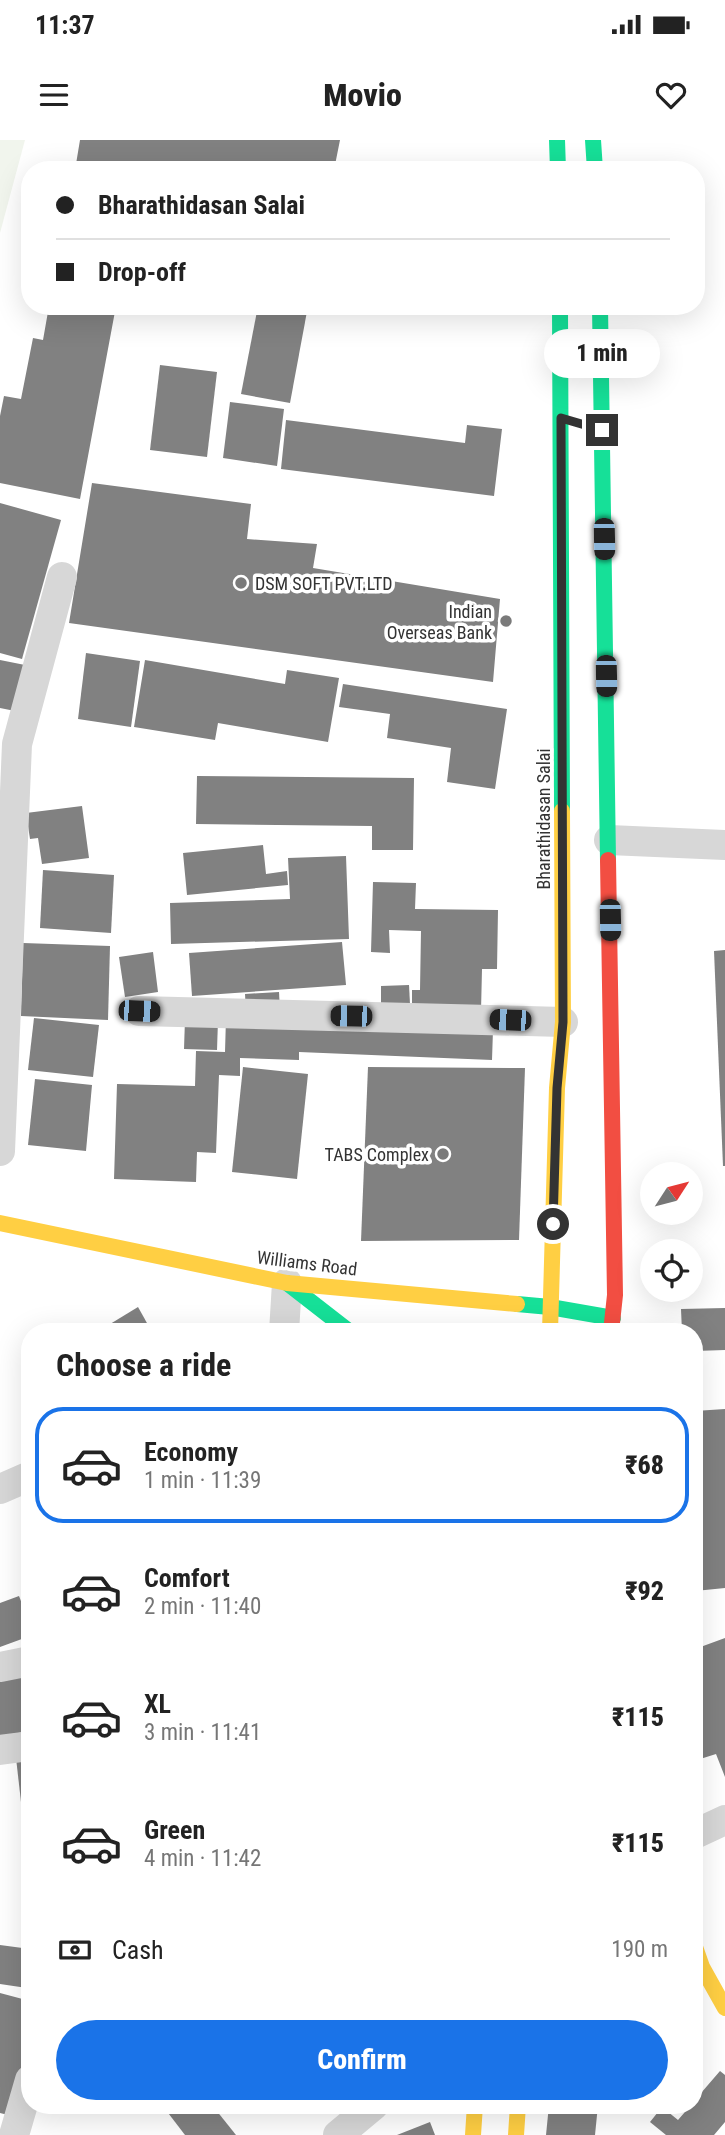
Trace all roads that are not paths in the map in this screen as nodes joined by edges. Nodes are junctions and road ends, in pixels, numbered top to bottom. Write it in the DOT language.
graph roads {
  1 [pos="557,140"];
  2 [pos="593,140"];
  3 [pos="558,161"];
  4 [pos="594,161"];
  5 [pos="560,315"];
  6 [pos="600,315"];
  7 [pos="561,418"];
  8 [pos="602,430"];
  9 [pos="62,577"];
  10 [pos="609,840"];
  11 [pos="725,845"];
  12 [pos="139,1011"];
  13 [pos="563,1022"];
  14 [pos="0,1151"];
  15 [pos="0,1223"];
  16 [pos="287,1283"];
  17 [pos="550,1307"];
  18 [pos="285,1323"];
  19 [pos="338,1323"];
  20 [pos="550,1323"];
  21 [pos="605,1323"];
  22 [pos="612,1323"];
  23 [pos="21,1480"];
  24 [pos="0,1489"];
  25 [pos="21,1663"];
  26 [pos="0,1667"];
  27 [pos="21,1747"];
  28 [pos="0,1750"];
  29 [pos="725,1820"];
  30 [pos="703,1830"];
  31 [pos="703,1969"];
  32 [pos="725,2008"];
  33 [pos="21,2111"];
  34 [pos="363,2114"];
  35 [pos="474,2114"];
  36 [pos="517,2114"];
  37 [pos="14,2135"];
  38 [pos="338,2135"];
  39 [pos="472,2135"];
  40 [pos="516,2135"];
  1 -- 3 [label="main road"];
  2 -- 4 [label="main road"];
  5 -- 7 [label="main road, Bharathidasan Salai"];
  6 -- 8 [label="main road"];
  7 -- 8 [label="main road"];
  7 -- 13 [label="main road, Bharathidasan Salai"];
  8 -- 10 [label="main road"];
  9 -- 14 [label="street"];
  10 -- 11 [label="street"];
  10 -- 22 [label="main road"];
  12 -- 13 [label="street"];
  13 -- 17 [label="main road, Bharathidasan Salai"];
  15 -- 16 [label="main road, Williams Road"];
  16 -- 17 [label="main road, Williams Road"];
  16 -- 18 [label="street"];
  16 -- 19 [label="main road"];
  17 -- 20 [label="main road, Bharathidasan Salai"];
  17 -- 21 [label="main road, Williams Road"];
  23 -- 24 [label="street"];
  25 -- 26 [label="street"];
  27 -- 28 [label="street"];
  29 -- 30 [label="street"];
  31 -- 32 [label="main road"];
  33 -- 37 [label="street"];
  34 -- 38 [label="street"];
  35 -- 39 [label="main road"];
  36 -- 40 [label="main road"];
}
